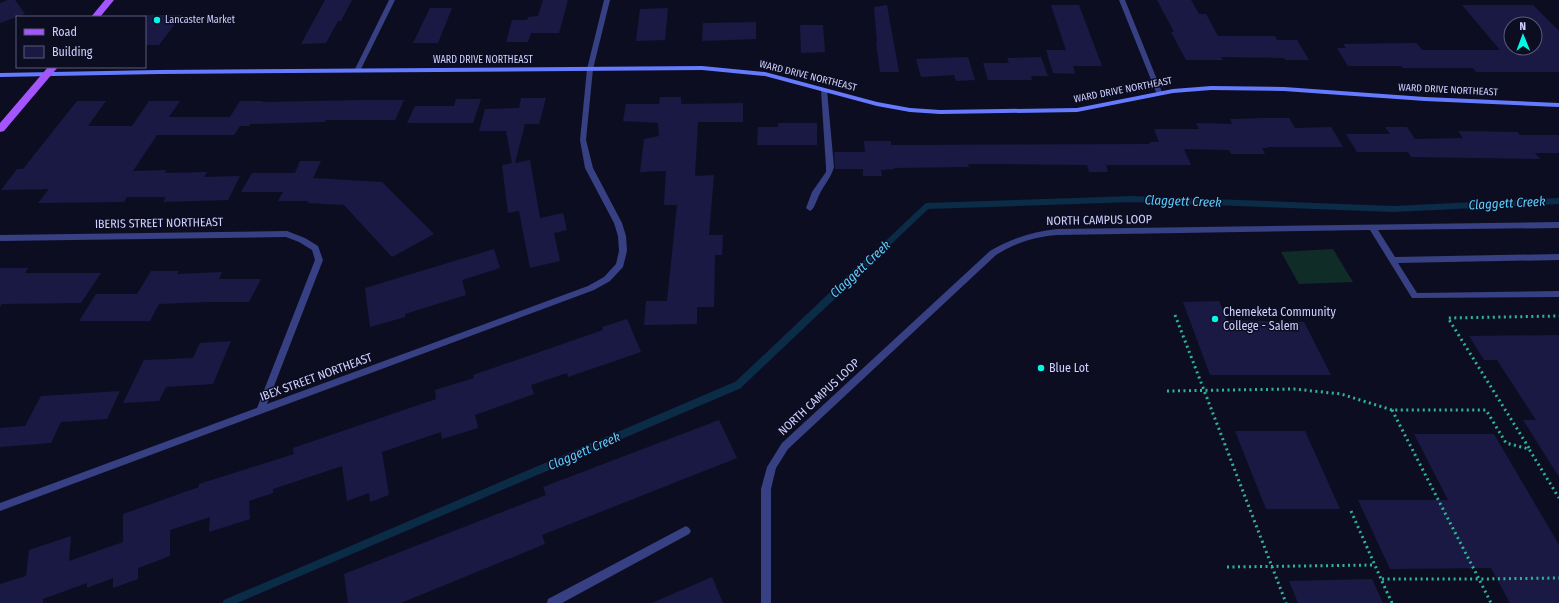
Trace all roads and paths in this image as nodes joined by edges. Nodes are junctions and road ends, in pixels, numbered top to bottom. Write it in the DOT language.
graph roads {
  1 [pos="110,0"];
  2 [pos="392,0"];
  3 [pos="606,0"];
  4 [pos="1122,0"];
  5 [pos="96,16"];
  6 [pos="590,69"];
  7 [pos="50,71"];
  8 [pos="357,71"];
  9 [pos="0,75"];
  10 [pos="824,90"];
  11 [pos="1159,92"];
  12 [pos="1559,104"];
  13 [pos="0,129"];
  14 [pos="810,208"];
  15 [pos="1559,225"];
  16 [pos="1373,228"];
  17 [pos="0,238"];
  18 [pos="1559,258"];
  19 [pos="1393,260"];
  20 [pos="1559,294"];
  21 [pos="1175,315"];
  22 [pos="1559,316"];
  23 [pos="1167,391"];
  24 [pos="1204,391"];
  25 [pos="1392,410"];
  26 [pos="260,411"];
  27 [pos="1529,449"];
  28 [pos="1559,498"];
  29 [pos="0,507"];
  30 [pos="1351,511"];
  31 [pos="686,531"];
  32 [pos="1375,565"];
  33 [pos="1271,566"];
  34 [pos="1227,567"];
  35 [pos="1381,578"];
  36 [pos="1559,578"];
  37 [pos="1479,579"];
  38 [pos="552,603"];
  39 [pos="766,603"];
  40 [pos="1286,603"];
  41 [pos="1392,603"];
  42 [pos="1492,603"];
  1 -- 5 [label="main road"];
  2 -- 8 [label="street"];
  3 -- 6 [label="street"];
  4 -- 11 [label="street"];
  6 -- 8 [label="street, WARD DRIVE NORTHEAST"];
  6 -- 10 [label="street, WARD DRIVE NORTHEAST"];
  6 -- 26 [label="street, IBEX STREET NORTHEAST"];
  7 -- 8 [label="street, WARD DRIVE NORTHEAST"];
  7 -- 9 [label="street, WARD DRIVE NORTHEAST"];
  7 -- 13 [label="main road"];
  10 -- 11 [label="street, WARD DRIVE NORTHEAST"];
  10 -- 14 [label="street"];
  11 -- 12 [label="street, WARD DRIVE NORTHEAST"];
  15 -- 16 [label="street, NORTH CAMPUS LOOP"];
  16 -- 19 [label="street"];
  16 -- 39 [label="street, NORTH CAMPUS LOOP"];
  17 -- 26 [label="street, IBERIS STREET NORTHEAST"];
  18 -- 19 [label="street"];
  19 -- 20 [label="street"];
  21 -- 24 [label="path"];
  22 -- 27 [label="path"];
  23 -- 24 [label="path"];
  24 -- 25 [label="path"];
  24 -- 33 [label="path"];
  25 -- 27 [label="path"];
  25 -- 37 [label="path"];
  26 -- 29 [label="street, IBEX STREET NORTHEAST"];
  27 -- 28 [label="path"];
  30 -- 32 [label="path"];
  31 -- 38 [label="street"];
  32 -- 33 [label="path"];
  32 -- 35 [label="path"];
  33 -- 34 [label="path"];
  33 -- 40 [label="path"];
  35 -- 37 [label="path"];
  35 -- 41 [label="path"];
  36 -- 37 [label="path"];
  37 -- 42 [label="path"];
}
